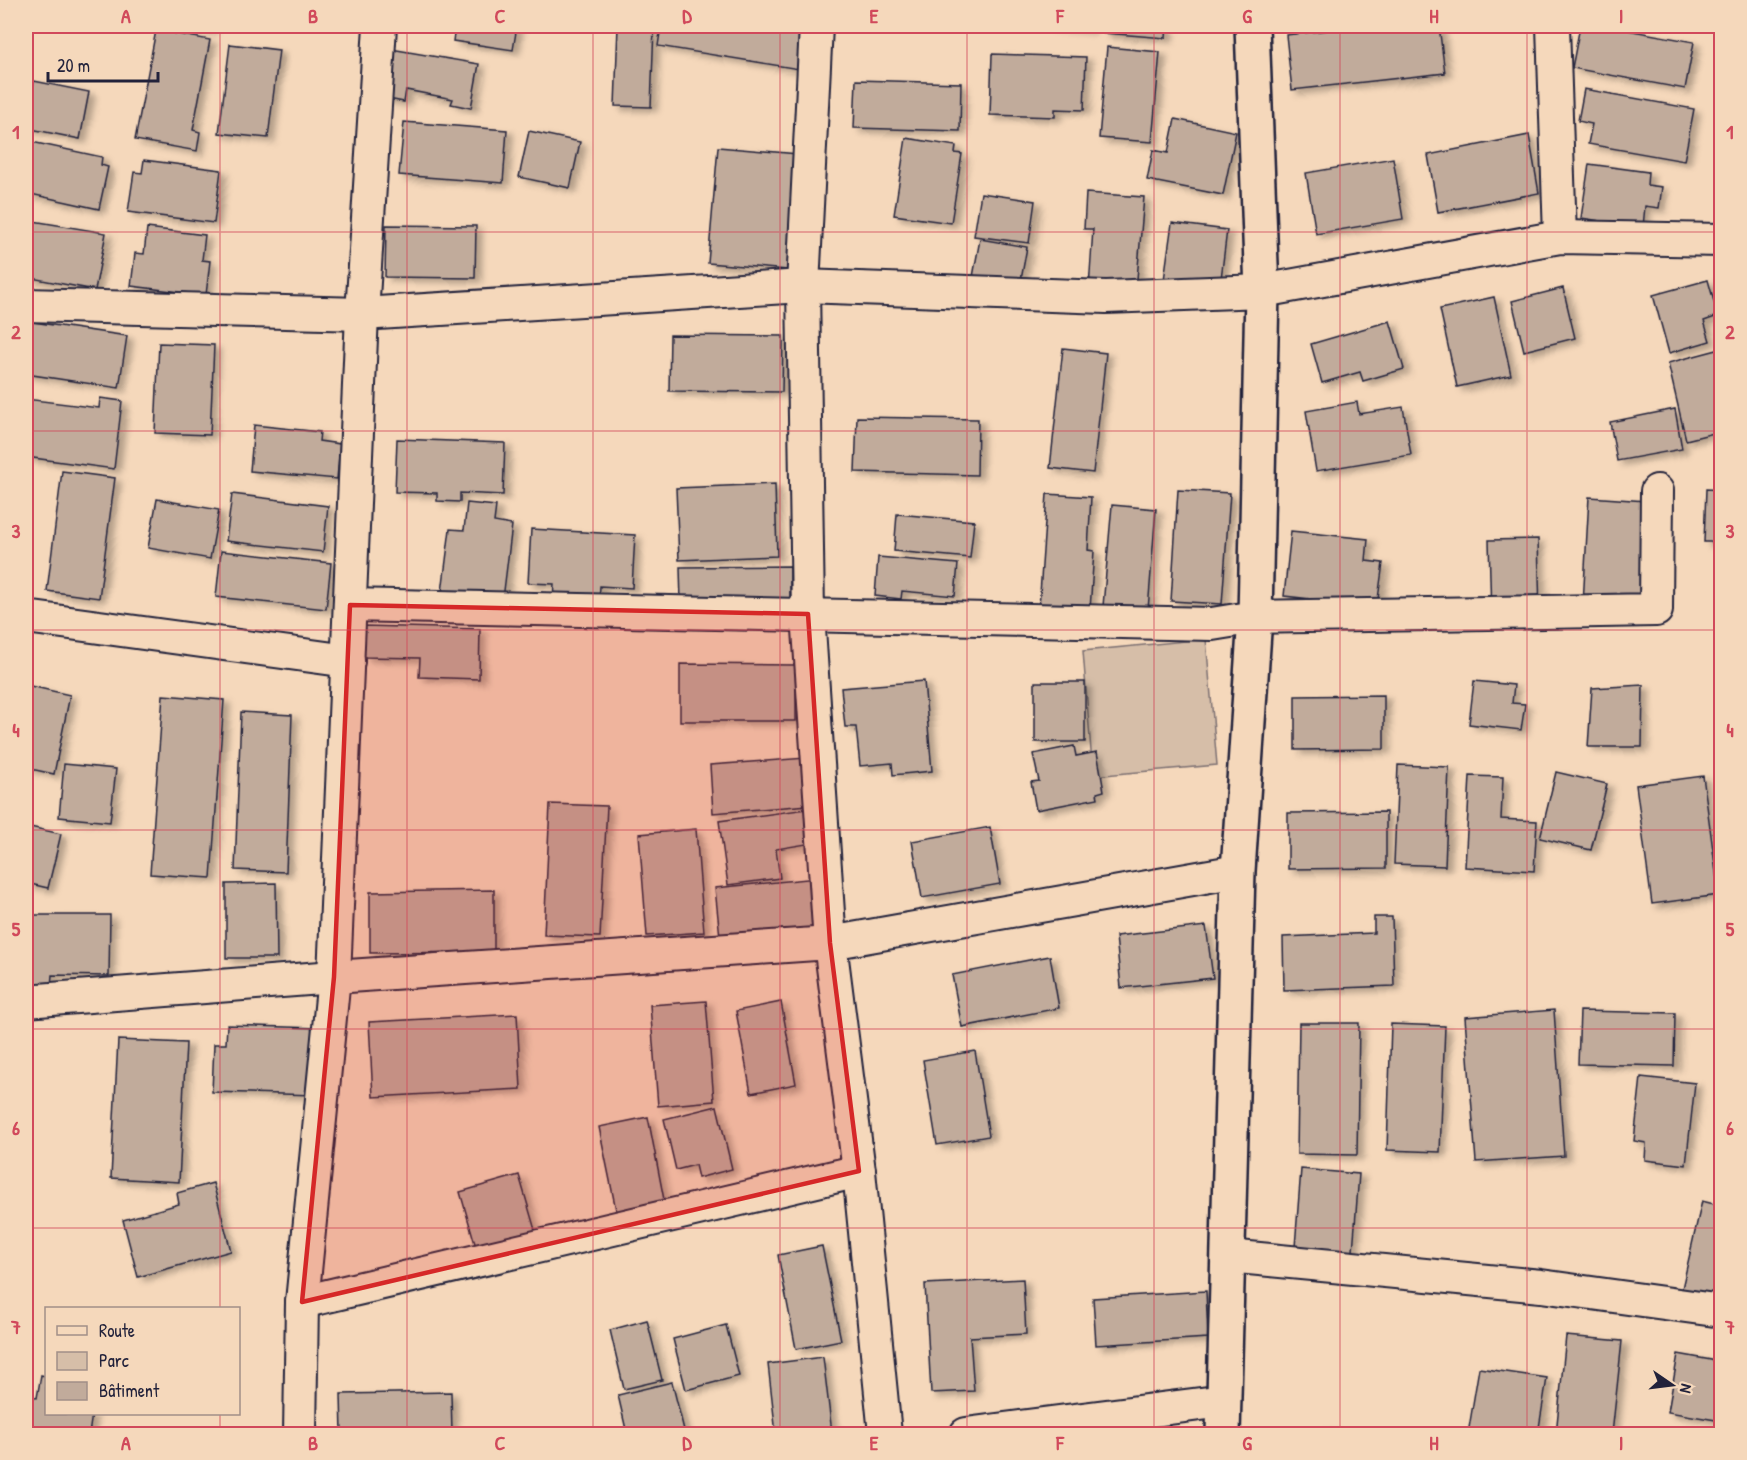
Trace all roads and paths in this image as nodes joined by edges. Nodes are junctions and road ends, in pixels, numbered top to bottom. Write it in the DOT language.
graph roads {
  1 [pos="380,26"];
  2 [pos="816,26"];
  3 [pos="1252,26"];
  4 [pos="1553,26"];
  5 [pos="1560,237"];
  6 [pos="1722,240"];
  7 [pos="803,286"];
  8 [pos="1262,291"];
  9 [pos="26,305"];
  10 [pos="362,314"];
  11 [pos="1658,491"];
  12 [pos="350,605"];
  13 [pos="807,614"];
  14 [pos="26,617"];
  15 [pos="1255,617"];
  16 [pos="348,661"];
  17 [pos="1238,872"];
  18 [pos="830,944"];
  19 [pos="334,977"];
  20 [pos="26,1001"];
  21 [pos="859,1171"];
  22 [pos="1228,1256"];
  23 [pos="302,1302"];
  24 [pos="1722,1311"];
  25 [pos="1224,1401"];
  26 [pos="300,1434"];
  27 [pos="885,1434"];
  28 [pos="966,1434"];
  29 [pos="1223,1434"];
  1 -- 10 [label="street"];
  2 -- 7 [label="street"];
  3 -- 8 [label="street"];
  4 -- 5 [label="street"];
  5 -- 6 [label="street"];
  5 -- 8 [label="street"];
  7 -- 8 [label="street"];
  7 -- 10 [label="street"];
  7 -- 13 [label="street"];
  8 -- 15 [label="street"];
  9 -- 10 [label="street"];
  10 -- 12 [label="street"];
  11 -- 15 [label="street"];
  12 -- 13 [label="street"];
  12 -- 16 [label="street"];
  13 -- 15 [label="street"];
  13 -- 18 [label="street"];
  14 -- 16 [label="street"];
  15 -- 17 [label="street"];
  16 -- 19 [label="street"];
  17 -- 18 [label="street"];
  17 -- 22 [label="street"];
  18 -- 19 [label="street"];
  18 -- 21 [label="street"];
  19 -- 20 [label="street"];
  19 -- 23 [label="street"];
  21 -- 23 [label="street"];
  21 -- 27 [label="street"];
  22 -- 24 [label="street"];
  22 -- 25 [label="street"];
  23 -- 26 [label="street"];
  25 -- 28 [label="street"];
  25 -- 29 [label="street"];
}
